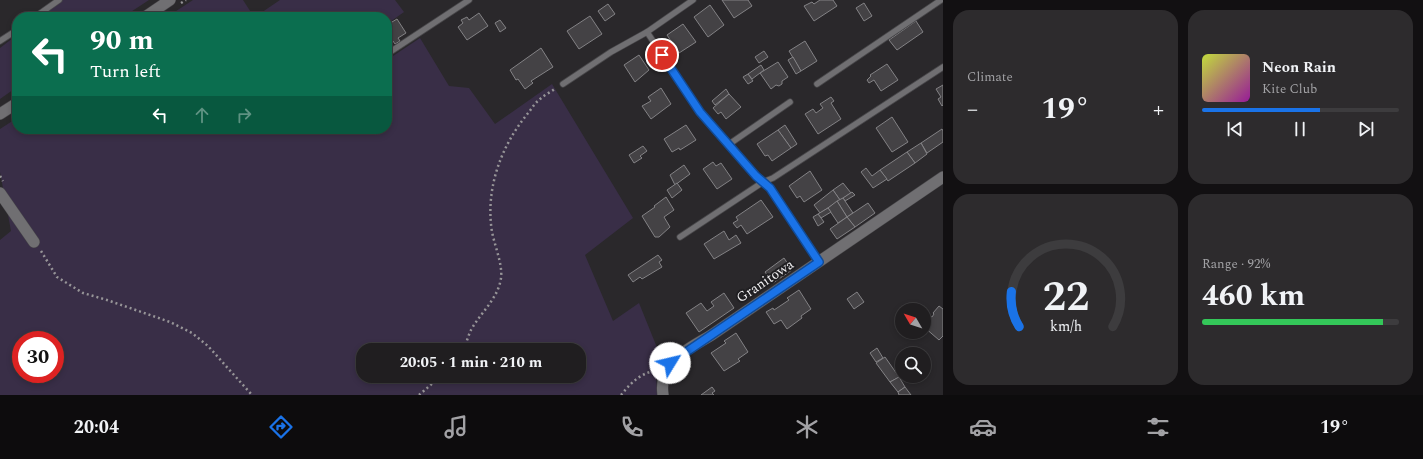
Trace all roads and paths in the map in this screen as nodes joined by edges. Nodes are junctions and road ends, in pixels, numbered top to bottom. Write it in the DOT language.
graph roads {
  1 [pos="58,0"];
  2 [pos="170,0"];
  3 [pos="469,0"];
  4 [pos="693,0"];
  5 [pos="941,0"];
  6 [pos="42,12"];
  7 [pos="152,12"];
  8 [pos="647,32"];
  9 [pos="12,33"];
  10 [pos="0,41"];
  11 [pos="392,51"];
  12 [pos="943,67"];
  13 [pos="563,84"];
  14 [pos="817,84"];
  15 [pos="790,102"];
  16 [pos="12,106"];
  17 [pos="0,114"];
  18 [pos="728,145"];
  19 [pos="943,177"];
  20 [pos="763,182"];
  21 [pos="0,193"];
  22 [pos="680,237"];
  23 [pos="34,242"];
  24 [pos="819,262"];
  25 [pos="466,343"];
  26 [pos="665,371"];
  27 [pos="433,383"];
  28 [pos="251,395"];
  29 [pos="419,395"];
  30 [pos="621,395"];
  31 [pos="663,395"];
  1 -- 6 [label="lane"];
  2 -- 7 [label="street"];
  3 -- 11 [label="lane"];
  4 -- 8 [label="lane"];
  5 -- 14 [label="lane"];
  8 -- 13 [label="lane"];
  8 -- 18 [label="lane"];
  9 -- 10 [label="lane"];
  12 -- 20 [label="lane"];
  13 -- 25 [label="path"];
  15 -- 18 [label="lane"];
  16 -- 17 [label="street"];
  18 -- 20 [label="lane"];
  19 -- 24 [label="street, Granitowa"];
  20 -- 22 [label="lane"];
  20 -- 24 [label="lane"];
  21 -- 23 [label="street"];
  23 -- 28 [label="path"];
  24 -- 26 [label="street, Granitowa"];
  26 -- 30 [label="path"];
  26 -- 31 [label="street"];
  27 -- 29 [label="path"];
}
